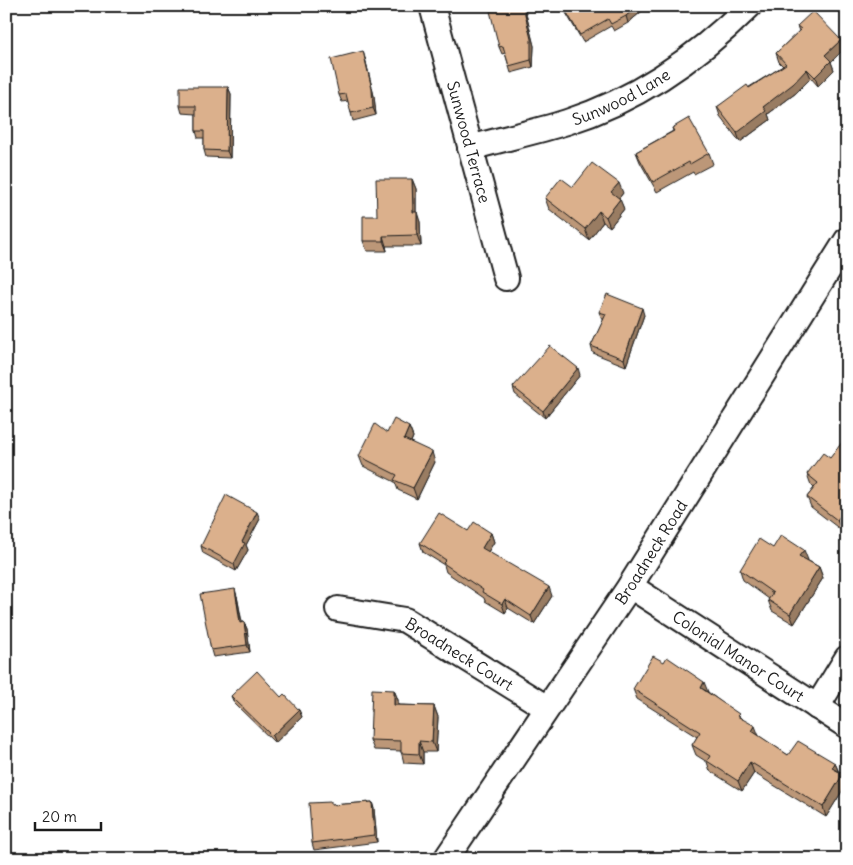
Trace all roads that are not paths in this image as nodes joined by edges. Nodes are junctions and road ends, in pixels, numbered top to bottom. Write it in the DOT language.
graph roads {
  1 [pos="432,6"];
  2 [pos="750,6"];
  3 [pos="470,148"];
  4 [pos="847,240"];
  5 [pos="506,278"];
  6 [pos="630,586"];
  7 [pos="338,609"];
  8 [pos="847,658"];
  9 [pos="817,707"];
  10 [pos="547,708"];
  11 [pos="847,726"];
  12 [pos="446,859"];
  1 -- 3 [label="street, Sunwood Terrace"];
  2 -- 3 [label="street, Sunwood Lane"];
  3 -- 5 [label="street, Sunwood Terrace"];
  4 -- 6 [label="street, Broadneck Road"];
  6 -- 9 [label="street, Colonial Manor Court"];
  6 -- 10 [label="street, Broadneck Road"];
  7 -- 10 [label="street, Broadneck Court"];
  8 -- 9 [label="street"];
  9 -- 11 [label="street, Colonial Manor Court"];
  10 -- 12 [label="street, Broadneck Road"];
}
